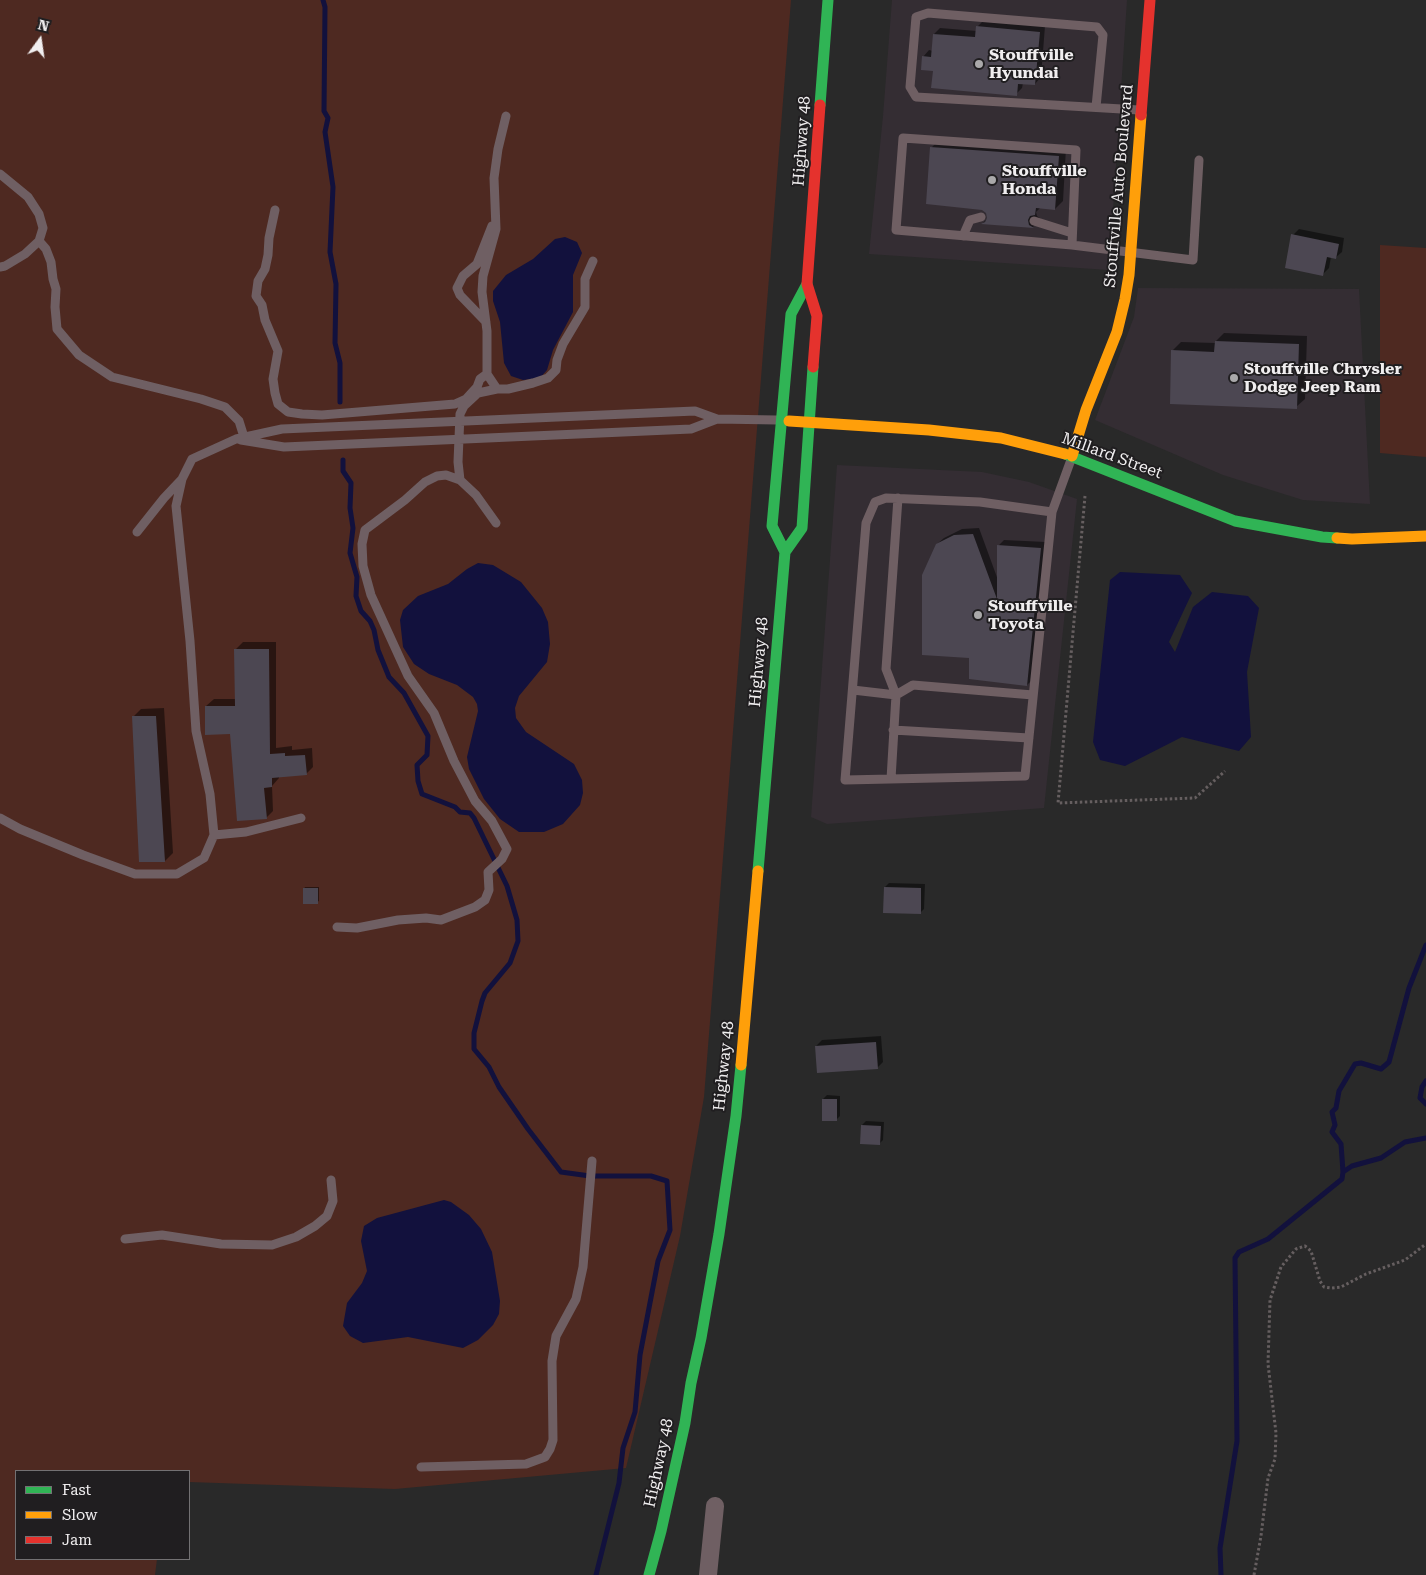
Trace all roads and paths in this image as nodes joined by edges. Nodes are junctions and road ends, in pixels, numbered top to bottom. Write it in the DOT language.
graph roads {
  1 [pos="828,0"];
  2 [pos="1150,0"];
  3 [pos="1096,108"];
  4 [pos="1142,110"];
  5 [pos="506,116"];
  6 [pos="1199,160"];
  7 [pos="0,174"];
  8 [pos="275,210"];
  9 [pos="981,216"];
  10 [pos="495,219"];
  11 [pos="1034,221"];
  12 [pos="1072,233"];
  13 [pos="963,236"];
  14 [pos="40,241"];
  15 [pos="1072,245"];
  16 [pos="1131,252"];
  17 [pos="593,261"];
  18 [pos="0,267"];
  19 [pos="807,284"];
  20 [pos="486,322"];
  21 [pos="487,374"];
  22 [pos="496,389"];
  23 [pos="717,419"];
  24 [pos="781,420"];
  25 [pos="460,421"];
  26 [pos="809,423"];
  27 [pos="240,438"];
  28 [pos="459,439"];
  29 [pos="1072,456"];
  30 [pos="182,479"];
  31 [pos="460,480"];
  32 [pos="1085,496"];
  33 [pos="898,498"];
  34 [pos="1052,512"];
  35 [pos="496,523"];
  36 [pos="137,532"];
  37 [pos="1426,536"];
  38 [pos="785,552"];
  39 [pos="853,690"];
  40 [pos="896,695"];
  41 [pos="1033,695"];
  42 [pos="893,730"];
  43 [pos="1029,738"];
  44 [pos="1225,771"];
  45 [pos="891,779"];
  46 [pos="0,818"];
  47 [pos="301,818"];
  48 [pos="214,835"];
  49 [pos="337,927"];
  50 [pos="592,1163"];
  51 [pos="331,1180"];
  52 [pos="125,1239"];
  53 [pos="1426,1244"];
  54 [pos="421,1467"];
  55 [pos="715,1506"];
  56 [pos="649,1575"];
  57 [pos="708,1575"];
  58 [pos="1254,1575"];
  1 -- 19 [label="main road, Highway 48"];
  2 -- 4 [label="main road, Stouffville Auto Boulevard"];
  3 -- 3 [label="lane"];
  3 -- 4 [label="lane"];
  4 -- 16 [label="main road, Stouffville Auto Boulevard"];
  5 -- 10 [label="lane"];
  6 -- 16 [label="lane"];
  7 -- 14 [label="lane"];
  8 -- 21 [label="lane"];
  9 -- 13 [label="lane"];
  10 -- 20 [label="lane"];
  10 -- 20 [label="lane"];
  11 -- 12 [label="lane"];
  12 -- 13 [label="lane"];
  12 -- 15 [label="lane"];
  13 -- 15 [label="lane"];
  14 -- 18 [label="lane"];
  14 -- 27 [label="lane"];
  15 -- 16 [label="lane"];
  16 -- 29 [label="main road, Stouffville Auto Boulevard"];
  17 -- 22 [label="lane"];
  19 -- 24 [label="main road, Highway 48"];
  19 -- 26 [label="main road, Highway 48"];
  20 -- 21 [label="lane"];
  21 -- 22 [label="lane"];
  22 -- 25 [label="lane"];
  23 -- 24 [label="lane"];
  23 -- 25 [label="lane"];
  23 -- 28 [label="lane"];
  24 -- 26 [label="main road, Millard Street"];
  24 -- 38 [label="main road, Highway 48"];
  25 -- 27 [label="lane"];
  25 -- 28 [label="lane"];
  26 -- 29 [label="main road, Millard Street"];
  26 -- 38 [label="main road, Highway 48"];
  27 -- 28 [label="lane"];
  27 -- 30 [label="lane"];
  28 -- 31 [label="lane"];
  29 -- 34 [label="lane"];
  29 -- 37 [label="main road, Millard Street"];
  30 -- 36 [label="lane"];
  30 -- 48 [label="lane"];
  31 -- 35 [label="lane"];
  31 -- 49 [label="lane"];
  32 -- 44 [label="path"];
  33 -- 34 [label="lane"];
  33 -- 39 [label="lane"];
  33 -- 40 [label="lane"];
  34 -- 41 [label="lane"];
  38 -- 56 [label="main road, Highway 48"];
  39 -- 40 [label="lane"];
  39 -- 45 [label="lane"];
  40 -- 41 [label="lane"];
  40 -- 42 [label="lane"];
  41 -- 43 [label="lane"];
  42 -- 43 [label="lane"];
  42 -- 45 [label="lane"];
  43 -- 45 [label="lane"];
  46 -- 48 [label="lane"];
  47 -- 48 [label="lane"];
  50 -- 54 [label="lane"];
  51 -- 52 [label="lane"];
  53 -- 58 [label="path"];
  55 -- 57 [label="street"];
}
